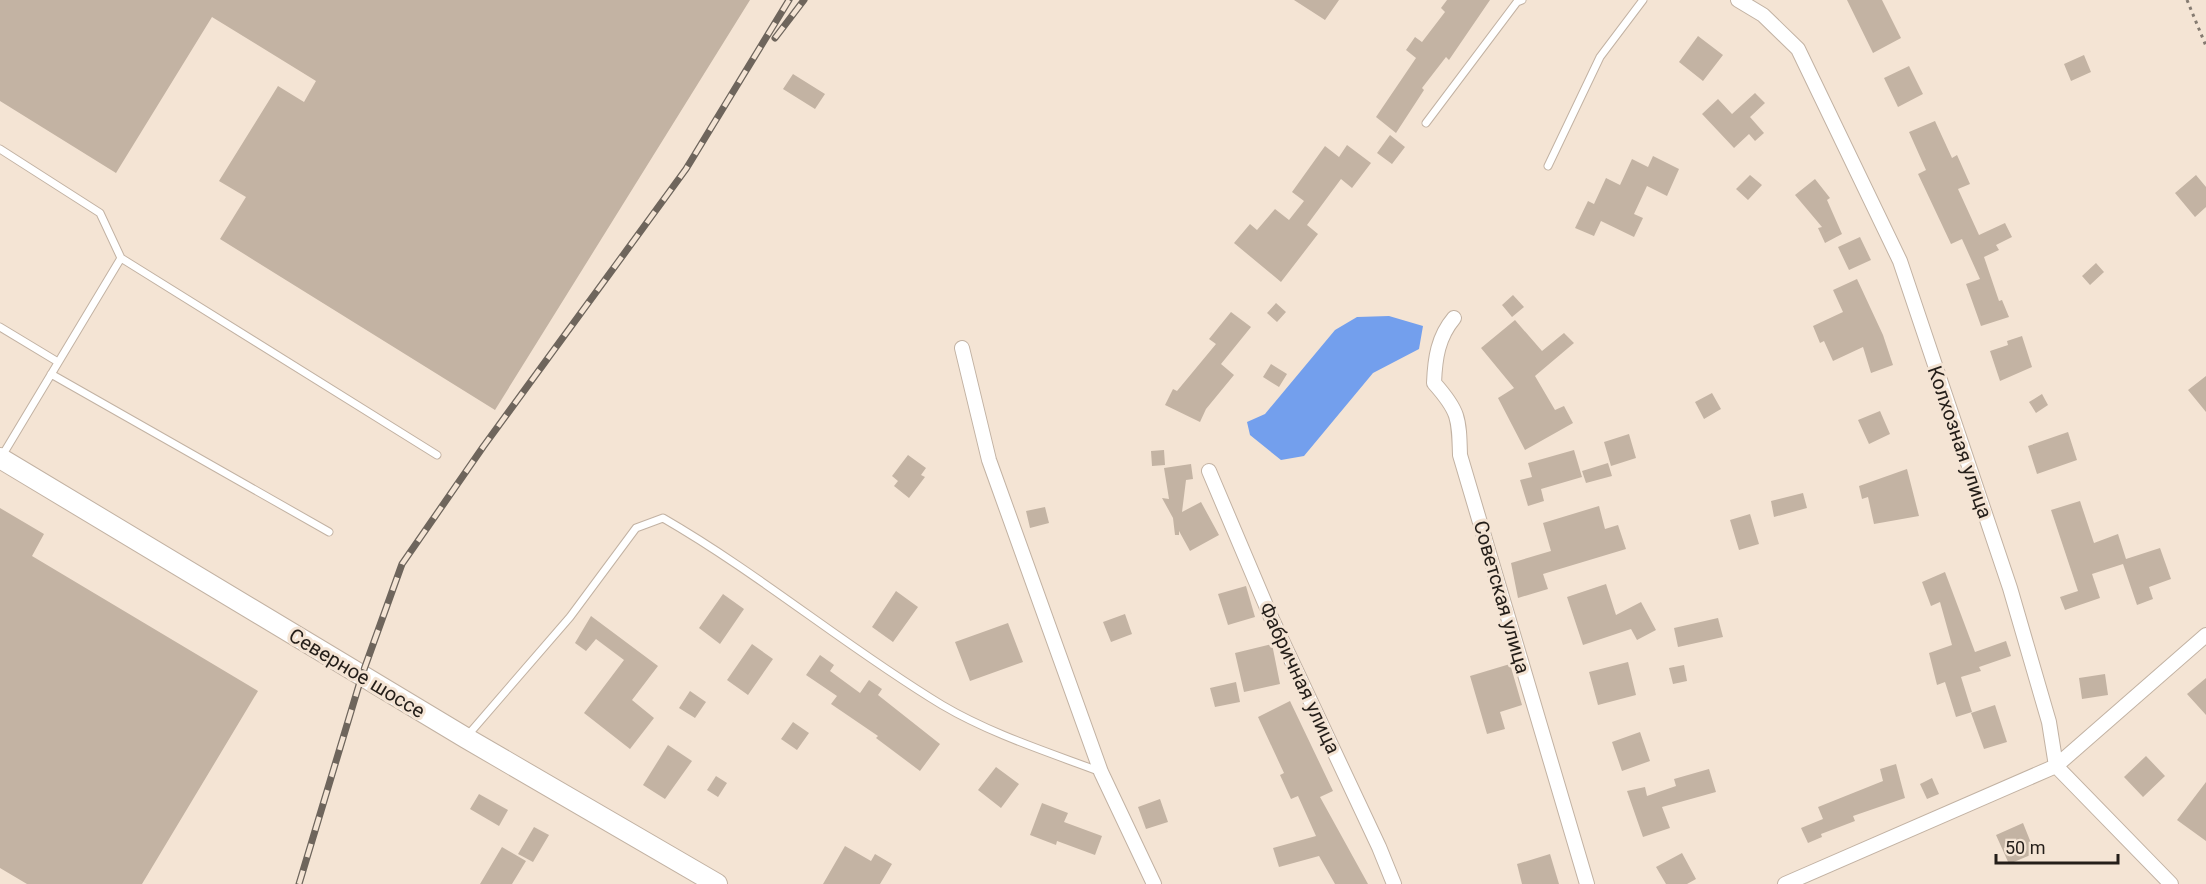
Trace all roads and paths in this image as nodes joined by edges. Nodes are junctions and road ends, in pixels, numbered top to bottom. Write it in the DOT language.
graph roads {
  1 [pos="1521,0"];
  2 [pos="1643,0"];
  3 [pos="1738,0"];
  4 [pos="2187,0"];
  5 [pos="2206,46"];
  6 [pos="1426,123"];
  7 [pos="0,149"];
  8 [pos="1548,166"];
  9 [pos="120,258"];
  10 [pos="1454,318"];
  11 [pos="0,327"];
  12 [pos="962,348"];
  13 [pos="58,362"];
  14 [pos="51,374"];
  15 [pos="437,455"];
  16 [pos="0,458"];
  17 [pos="1209,471"];
  18 [pos="329,532"];
  19 [pos="2206,635"];
  20 [pos="465,738"];
  21 [pos="2056,765"];
  22 [pos="1101,772"];
  23 [pos="717,884"];
  24 [pos="1154,884"];
  25 [pos="1394,884"];
  26 [pos="1587,884"];
  27 [pos="1785,884"];
  28 [pos="2171,884"];
  1 -- 6 [label="lane"];
  2 -- 8 [label="lane"];
  3 -- 21 [label="street, Колхозная улица"];
  4 -- 5 [label="path"];
  7 -- 9 [label="lane"];
  9 -- 13 [label="lane"];
  9 -- 15 [label="lane"];
  10 -- 26 [label="street, Советская улица"];
  11 -- 13 [label="lane"];
  12 -- 22 [label="street"];
  13 -- 14 [label="lane"];
  14 -- 16 [label="lane"];
  14 -- 18 [label="lane"];
  16 -- 20 [label="main road, Северное шоссе"];
  17 -- 25 [label="street, Фабричная улица"];
  19 -- 21 [label="street"];
  20 -- 22 [label="lane"];
  20 -- 23 [label="main road, Северное шоссе"];
  21 -- 27 [label="street"];
  21 -- 28 [label="street"];
  22 -- 24 [label="street"];
}
